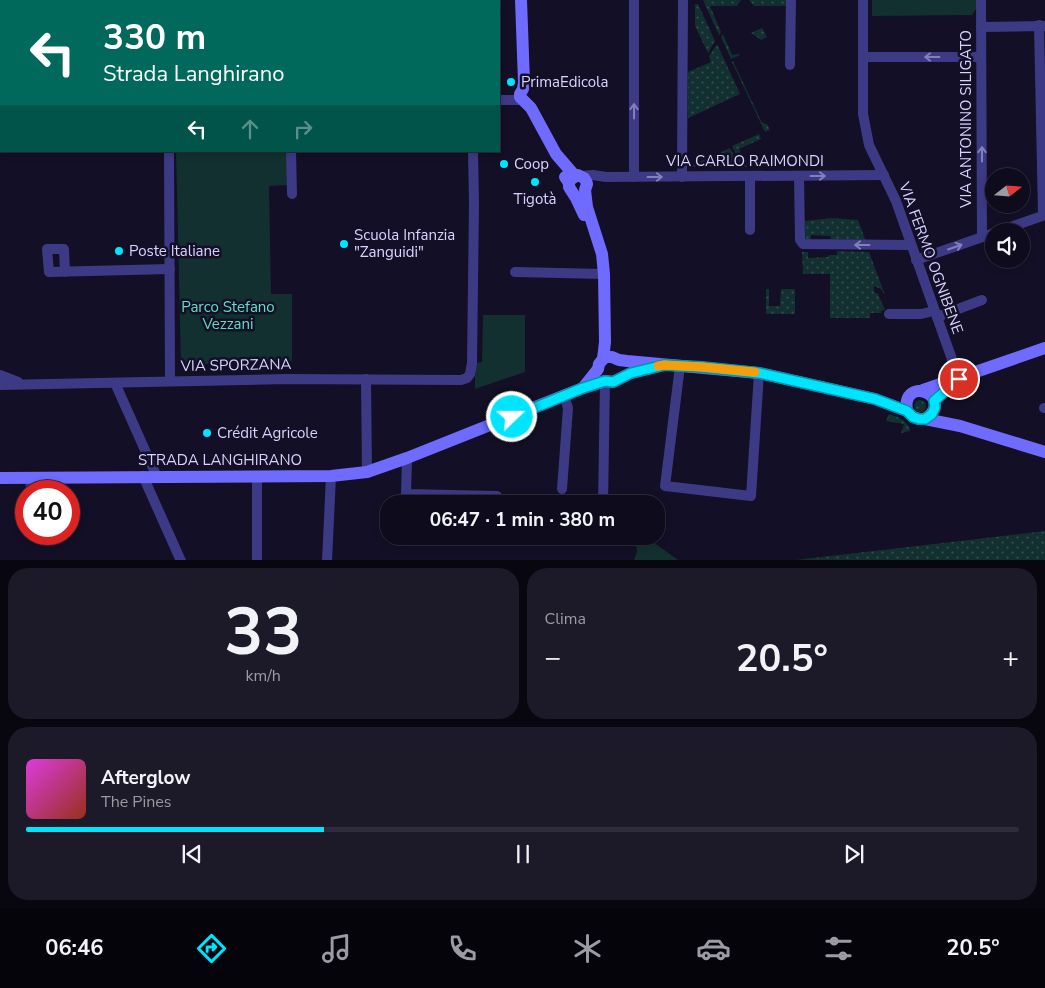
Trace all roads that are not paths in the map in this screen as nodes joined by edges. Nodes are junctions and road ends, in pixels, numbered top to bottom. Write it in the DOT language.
graph roads {
  1 [pos="520,0"];
  2 [pos="634,0"];
  3 [pos="683,0"];
  4 [pos="790,0"];
  5 [pos="863,0"];
  6 [pos="981,0"];
  7 [pos="1042,26"];
  8 [pos="981,27"];
  9 [pos="863,57"];
  10 [pos="981,57"];
  11 [pos="790,65"];
  12 [pos="526,95"];
  13 [pos="503,100"];
  14 [pos="168,152"];
  15 [pos="291,152"];
  16 [pos="473,152"];
  17 [pos="884,175"];
  18 [pos="750,176"];
  19 [pos="799,176"];
  20 [pos="634,177"];
  21 [pos="682,177"];
  22 [pos="578,184"];
  23 [pos="292,194"];
  24 [pos="1044,215"];
  25 [pos="1022,223"];
  26 [pos="750,230"];
  27 [pos="985,236"];
  28 [pos="982,237"];
  29 [pos="911,245"];
  30 [pos="916,260"];
  31 [pos="170,269"];
  32 [pos="65,272"];
  33 [pos="515,272"];
  34 [pos="604,274"];
  35 [pos="982,300"];
  36 [pos="889,314"];
  37 [pos="936,314"];
  38 [pos="1045,348"];
  39 [pos="608,361"];
  40 [pos="664,365"];
  41 [pos="680,366"];
  42 [pos="759,373"];
  43 [pos="0,375"];
  44 [pos="366,378"];
  45 [pos="620,378"];
  46 [pos="959,379"];
  47 [pos="170,381"];
  48 [pos="605,381"];
  49 [pos="115,383"];
  50 [pos="0,385"];
  51 [pos="24,385"];
  52 [pos="583,388"];
  53 [pos="923,390"];
  54 [pos="564,396"];
  55 [pos="909,396"];
  56 [pos="875,399"];
  57 [pos="935,404"];
  58 [pos="907,411"];
  59 [pos="925,419"];
  60 [pos="960,426"];
  61 [pos="1045,452"];
  62 [pos="407,458"];
  63 [pos="367,472"];
  64 [pos="144,476"];
  65 [pos="157,476"];
  66 [pos="257,476"];
  67 [pos="331,476"];
  68 [pos="30,477"];
  69 [pos="0,478"];
  70 [pos="30,480"];
  71 [pos="562,489"];
  72 [pos="452,495"];
  73 [pos="603,495"];
  74 [pos="181,560"];
  75 [pos="257,560"];
  76 [pos="327,560"];
  1 -- 12 [label="street"];
  20 -- 2 [label="street, one-way"];
  3 -- 21 [label="street"];
  4 -- 11 [label="street"];
  5 -- 9 [label="street, VIA FERMO OGNIBENE"];
  6 -- 8 [label="street, VIA ANTONINO SILIGATO"];
  7 -- 8 [label="street"];
  7 -- 24 [label="street"];
  8 -- 10 [label="street, VIA ANTONINO SILIGATO"];
  10 -- 9 [label="street, one-way"];
  9 -- 17 [label="street, VIA FERMO OGNIBENE"];
  28 -- 10 [label="street, VIA ANTONINO SILIGATO, one-way"];
  12 -- 13 [label="street"];
  12 -- 22 [label="street"];
  14 -- 31 [label="street"];
  15 -- 23 [label="street"];
  16 -- 44 [label="street, VIA SPORZANA"];
  19 -- 17 [label="street, VIA CARLO RAIMONDI, one-way"];
  17 -- 29 [label="street, VIA FERMO OGNIBENE"];
  18 -- 19 [label="street, VIA CARLO RAIMONDI"];
  18 -- 21 [label="street, VIA CARLO RAIMONDI"];
  18 -- 26 [label="street"];
  29 -- 19 [label="street, one-way"];
  20 -- 21 [label="street, VIA CARLO RAIMONDI, one-way"];
  20 -- 22 [label="street, VIA CARLO RAIMONDI"];
  22 -- 34 [label="street"];
  24 -- 25 [label="street"];
  27 -- 28 [label="street"];
  30 -- 28 [label="street, one-way"];
  29 -- 30 [label="street, VIA FERMO OGNIBENE"];
  30 -- 37 [label="street, VIA FERMO OGNIBENE"];
  31 -- 32 [label="street"];
  31 -- 47 [label="street"];
  33 -- 34 [label="street"];
  34 -- 39 [label="street"];
  35 -- 37 [label="street"];
  36 -- 37 [label="street"];
  37 -- 46 [label="street, VIA FERMO OGNIBENE"];
  38 -- 46 [label="street"];
  39 -- 40 [label="street, STRADA LANGHIRANO"];
  39 -- 45 [label="street"];
  39 -- 48 [label="street"];
  39 -- 52 [label="street, STRADA LANGHIRANO"];
  40 -- 41 [label="street, STRADA LANGHIRANO"];
  40 -- 45 [label="street, STRADA LANGHIRANO"];
  41 -- 42 [label="street, STRADA LANGHIRANO"];
  41 -- 42 [label="street"];
  42 -- 56 [label="street, STRADA LANGHIRANO"];
  43 -- 51 [label="street"];
  44 -- 47 [label="street, VIA SPORZANA"];
  44 -- 63 [label="street"];
  45 -- 48 [label="street, STRADA LANGHIRANO"];
  46 -- 53 [label="street"];
  46 -- 57 [label="street"];
  47 -- 49 [label="street, VIA SPORZANA"];
  48 -- 52 [label="street, STRADA LANGHIRANO"];
  48 -- 73 [label="street"];
  49 -- 51 [label="street, VIA SPORZANA"];
  49 -- 65 [label="street"];
  50 -- 51 [label="street, VIA SPORZANA"];
  52 -- 54 [label="street, STRADA LANGHIRANO"];
  53 -- 55 [label="street, STRADA LANGHIRANO"];
  53 -- 57 [label="street, STRADA LANGHIRANO"];
  54 -- 62 [label="street, STRADA LANGHIRANO"];
  54 -- 71 [label="street"];
  55 -- 56 [label="street, STRADA LANGHIRANO"];
  55 -- 58 [label="street"];
  56 -- 58 [label="street, STRADA LANGHIRANO"];
  57 -- 59 [label="street"];
  57 -- 60 [label="street, STRADA LANGHIRANO"];
  58 -- 59 [label="street, STRADA LANGHIRANO"];
  59 -- 60 [label="street, STRADA LANGHIRANO"];
  60 -- 61 [label="street, STRADA LANGHIRANO"];
  62 -- 63 [label="street, STRADA LANGHIRANO"];
  62 -- 72 [label="street"];
  63 -- 67 [label="street, STRADA LANGHIRANO"];
  64 -- 65 [label="street, STRADA LANGHIRANO"];
  64 -- 68 [label="street, STRADA LANGHIRANO"];
  64 -- 74 [label="street"];
  65 -- 66 [label="street, STRADA LANGHIRANO"];
  66 -- 67 [label="street, STRADA LANGHIRANO"];
  66 -- 75 [label="street"];
  67 -- 76 [label="street"];
  68 -- 69 [label="street, STRADA LANGHIRANO"];
  68 -- 70 [label="street"];
}
